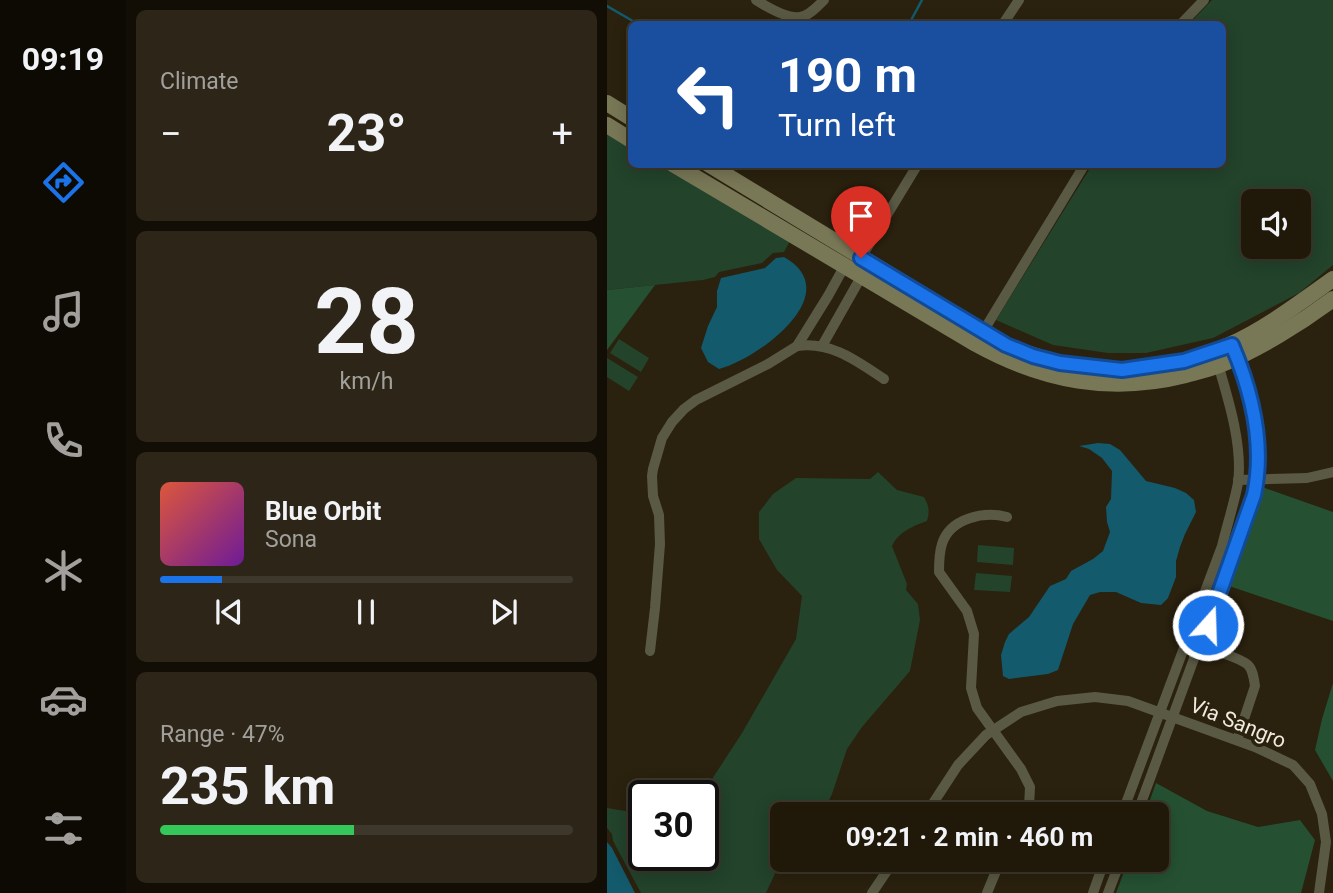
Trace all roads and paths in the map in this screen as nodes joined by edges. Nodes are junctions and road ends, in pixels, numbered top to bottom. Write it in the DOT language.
graph roads {
  1 [pos="756,0"];
  2 [pos="825,0"];
  3 [pos="1019,0"];
  4 [pos="1204,0"];
  5 [pos="1006,21"];
  6 [pos="1184,21"];
  7 [pos="607,103"];
  8 [pos="628,116"];
  9 [pos="607,125"];
  10 [pos="628,138"];
  11 [pos="680,168"];
  12 [pos="714,168"];
  13 [pos="916,168"];
  14 [pos="1083,168"];
  15 [pos="855,268"];
  16 [pos="1333,279"];
  17 [pos="1333,299"];
  18 [pos="979,337"];
  19 [pos="797,346"];
  20 [pos="822,346"];
  21 [pos="1235,351"];
  22 [pos="1216,359"];
  23 [pos="884,379"];
  24 [pos="1333,472"];
  25 [pos="1238,480"];
  26 [pos="1257,480"];
  27 [pos="1007,517"];
  28 [pos="1186,641"];
  29 [pos="1200,646"];
  30 [pos="650,652"];
  31 [pos="1159,712"];
  32 [pos="1172,717"];
  33 [pos="993,730"];
  34 [pos="1237,740"];
  35 [pos="934,802"];
  36 [pos="1029,802"];
  37 [pos="1126,802"];
  38 [pos="1141,802"];
  39 [pos="886,872"];
  40 [pos="996,872"];
  41 [pos="1100,872"];
  42 [pos="1116,872"];
  43 [pos="872,893"];
  44 [pos="987,893"];
  45 [pos="1093,893"];
  46 [pos="1108,893"];
  47 [pos="1319,893"];
  1 -- 2 [label="street"];
  3 -- 5 [label="street"];
  4 -- 6 [label="street"];
  7 -- 8 [label="street"];
  9 -- 10 [label="street"];
  11 -- 15 [label="street"];
  12 -- 15 [label="street"];
  13 -- 15 [label="street"];
  14 -- 18 [label="street"];
  15 -- 18 [label="street"];
  15 -- 19 [label="street"];
  15 -- 20 [label="street"];
  16 -- 21 [label="street"];
  17 -- 21 [label="street"];
  18 -- 22 [label="street"];
  19 -- 20 [label="street"];
  19 -- 30 [label="street"];
  20 -- 23 [label="street"];
  21 -- 22 [label="street"];
  21 -- 26 [label="street"];
  22 -- 25 [label="street"];
  24 -- 26 [label="street"];
  25 -- 26 [label="street"];
  25 -- 28 [label="street"];
  26 -- 29 [label="street"];
  27 -- 33 [label="street"];
  28 -- 29 [label="street"];
  28 -- 31 [label="street"];
  29 -- 32 [label="street"];
  29 -- 34 [label="street"];
  31 -- 32 [label="street, Via Sangro"];
  31 -- 33 [label="street, Via Sangro"];
  31 -- 37 [label="street"];
  32 -- 34 [label="street, Via Sangro"];
  32 -- 38 [label="street"];
  33 -- 35 [label="street, Via Sangro"];
  33 -- 36 [label="street"];
  34 -- 47 [label="street, Via Sangro"];
  39 -- 43 [label="street"];
  40 -- 44 [label="street"];
  41 -- 45 [label="street"];
  42 -- 46 [label="street"];
}
